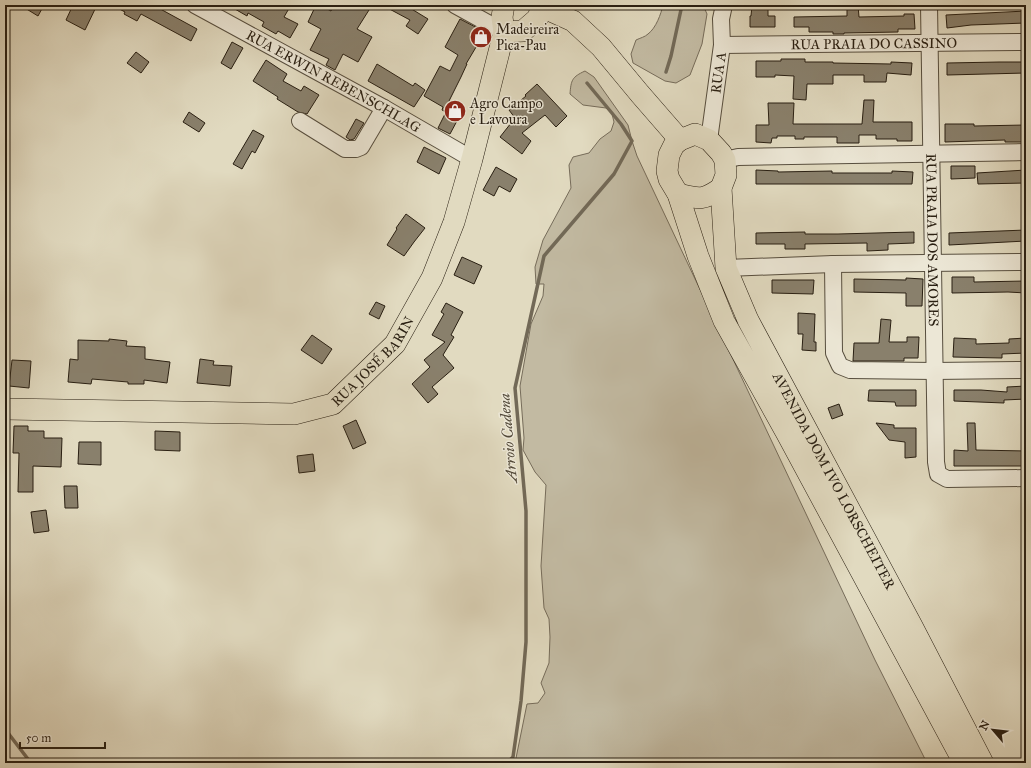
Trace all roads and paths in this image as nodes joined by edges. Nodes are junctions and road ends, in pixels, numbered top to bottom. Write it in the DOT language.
graph roads {
  1 [pos="195,5"];
  2 [pos="455,5"];
  3 [pos="504,5"];
  4 [pos="724,5"];
  5 [pos="929,5"];
  6 [pos="542,6"];
  7 [pos="504,32"];
  8 [pos="1026,42"];
  9 [pos="929,43"];
  10 [pos="722,45"];
  11 [pos="384,108"];
  12 [pos="300,121"];
  13 [pos="680,140"];
  14 [pos="710,140"];
  15 [pos="1026,152"];
  16 [pos="931,154"];
  17 [pos="472,159"];
  18 [pos="725,160"];
  19 [pos="721,188"];
  20 [pos="678,194"];
  21 [pos="1026,262"];
  22 [pos="833,264"];
  23 [pos="933,264"];
  24 [pos="726,268"];
  25 [pos="1026,370"];
  26 [pos="934,371"];
  27 [pos="5,409"];
  28 [pos="1026,478"];
  29 [pos="964,763"];
  30 [pos="983,763"];
  1 -- 11 [label="street, RUA ERWIN REBENSCHLAG"];
  2 -- 7 [label="street"];
  3 -- 7 [label="main road, RUA JOSÉ BARIN"];
  4 -- 10 [label="street, RUA A"];
  5 -- 9 [label="street, RUA PRAIA DOS AMORES"];
  6 -- 7 [label="main road"];
  6 -- 13 [label="main road"];
  7 -- 17 [label="main road, RUA JOSÉ BARIN"];
  8 -- 9 [label="street, RUA PRAIA DO CASSINO"];
  9 -- 10 [label="street, RUA PRAIA DO CASSINO"];
  9 -- 16 [label="street, RUA PRAIA DOS AMORES"];
  10 -- 14 [label="street, RUA A"];
  11 -- 12 [label="street"];
  11 -- 17 [label="street, RUA ERWIN REBENSCHLAG"];
  13 -- 14 [label="main road"];
  13 -- 20 [label="main road, AVENIDA DOM IVO LORSCHEITER"];
  14 -- 18 [label="main road"];
  15 -- 16 [label="street"];
  16 -- 18 [label="street"];
  16 -- 23 [label="street, RUA PRAIA DOS AMORES"];
  17 -- 27 [label="main road, RUA JOSÉ BARIN"];
  18 -- 19 [label="main road, AVENIDA DOM IVO LORSCHEITER"];
  19 -- 20 [label="main road"];
  19 -- 24 [label="main road, AVENIDA DOM IVO LORSCHEITER"];
  20 -- 29 [label="main road, AVENIDA DOM IVO LORSCHEITER"];
  21 -- 23 [label="street"];
  22 -- 23 [label="street"];
  22 -- 24 [label="street"];
  22 -- 26 [label="street"];
  23 -- 26 [label="street, RUA PRAIA DOS AMORES"];
  24 -- 30 [label="main road, AVENIDA DOM IVO LORSCHEITER"];
  25 -- 26 [label="street"];
  26 -- 28 [label="street, RUA PRAIA DOS AMORES"];
}
